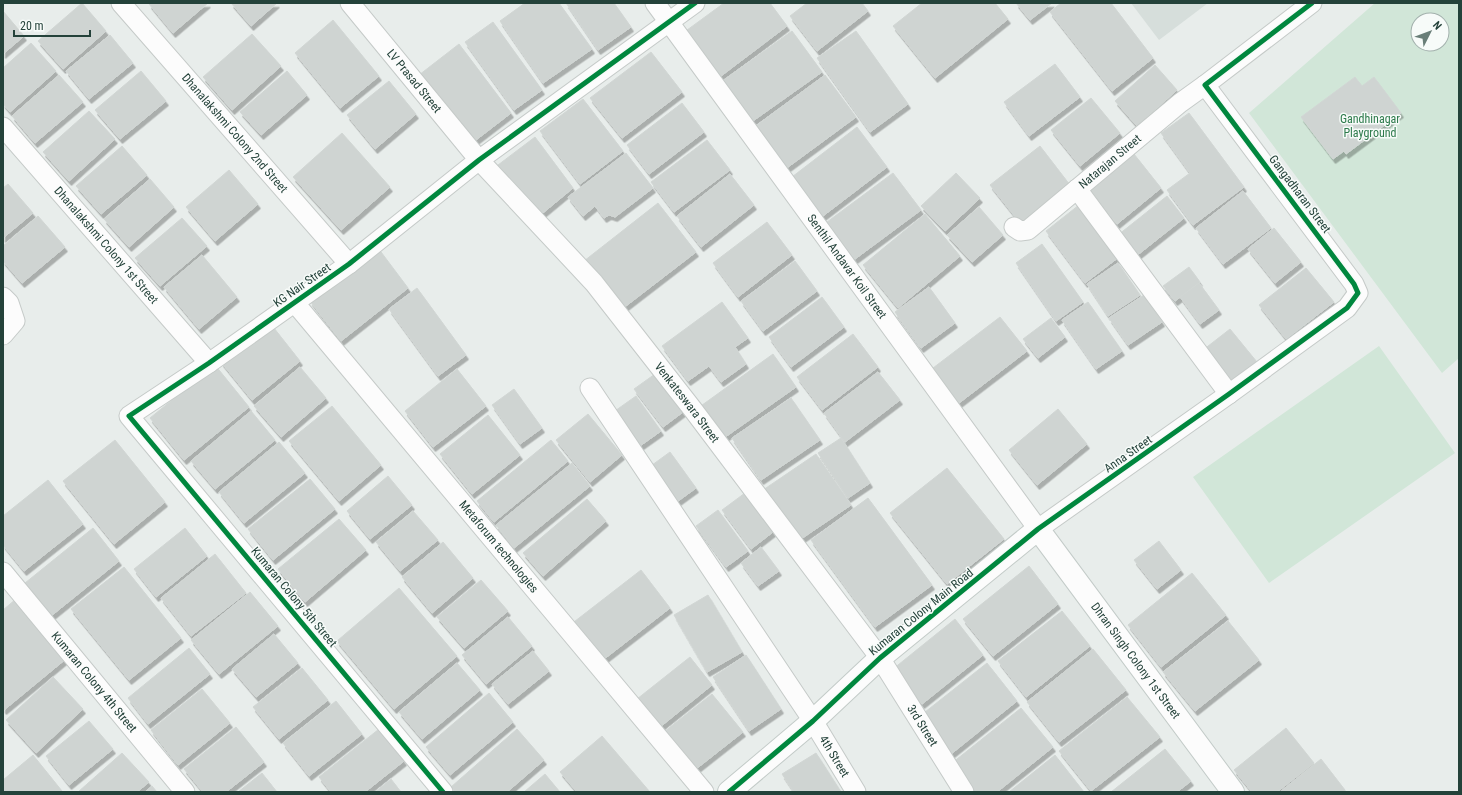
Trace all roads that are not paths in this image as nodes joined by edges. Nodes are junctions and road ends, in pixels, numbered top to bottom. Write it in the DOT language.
graph roads {
  1 [pos="121,3"];
  2 [pos="350,3"];
  3 [pos="655,3"];
  4 [pos="694,3"];
  5 [pos="1312,3"];
  6 [pos="668,23"];
  7 [pos="1205,85"];
  8 [pos="3,127"];
  9 [pos="479,160"];
  10 [pos="1077,189"];
  11 [pos="1014,227"];
  12 [pos="349,264"];
  13 [pos="3,296"];
  14 [pos="294,302"];
  15 [pos="3,335"];
  16 [pos="209,363"];
  17 [pos="590,388"];
  18 [pos="1229,394"];
  19 [pos="129,416"];
  20 [pos="1038,529"];
  21 [pos="3,572"];
  22 [pos="880,658"];
  23 [pos="813,721"];
  24 [pos="185,792"];
  25 [pos="443,792"];
  26 [pos="704,792"];
  27 [pos="729,792"];
  28 [pos="856,792"];
  29 [pos="964,792"];
  30 [pos="1233,792"];
  1 -- 12 [label="street, Dhanalakshmi Colony 2nd Street"];
  2 -- 9 [label="street, LV Prasad Street"];
  3 -- 6 [label="street, Senthil Andavar Koil Street"];
  4 -- 6 [label="street, KG Nair Street"];
  5 -- 7 [label="street"];
  6 -- 9 [label="street, KG Nair Street"];
  6 -- 20 [label="street, Senthil Andavar Koil Street"];
  7 -- 10 [label="street, Natarajan Street"];
  7 -- 18 [label="street, Gangadharan Street"];
  8 -- 16 [label="street, Dhanalakshmi Colony 1st Street"];
  9 -- 12 [label="street, KG Nair Street"];
  9 -- 22 [label="street, Venkateswara Street"];
  10 -- 11 [label="street, Natarajan Street"];
  10 -- 18 [label="street"];
  12 -- 14 [label="street, KG Nair Street"];
  13 -- 15 [label="street"];
  14 -- 16 [label="street, KG Nair Street"];
  14 -- 26 [label="street, Metaforum technologies"];
  16 -- 19 [label="street, KG Nair Street"];
  17 -- 23 [label="street, 4th Street"];
  18 -- 20 [label="street, Anna Street"];
  19 -- 25 [label="street, Kumaran Colony 5th Street"];
  20 -- 22 [label="street, Kumaran Colony Main Road"];
  20 -- 30 [label="street, Dhran Singh Colony 1st Street"];
  21 -- 24 [label="street, Kumaran Colony 4th Street"];
  22 -- 23 [label="street, Kumaran Colony Main Road"];
  22 -- 29 [label="street, 3rd Street"];
  23 -- 27 [label="street, Kumaran Colony Main Road"];
  23 -- 28 [label="street, 4th Street"];
}
